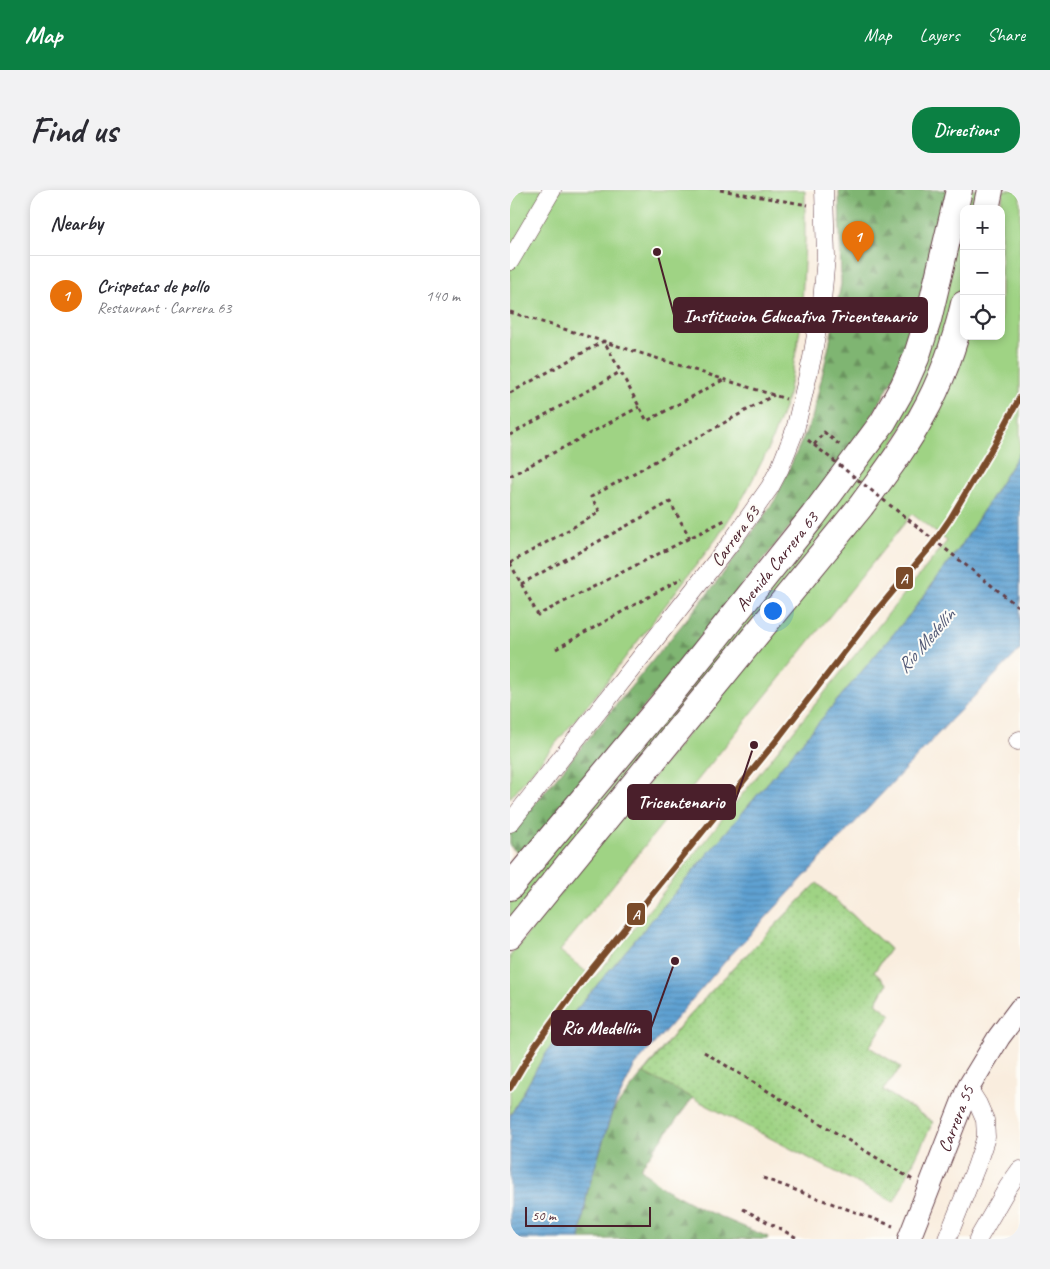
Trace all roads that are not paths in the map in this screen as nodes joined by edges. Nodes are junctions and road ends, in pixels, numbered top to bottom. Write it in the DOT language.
graph roads {
  1 [pos="552,190"];
  2 [pos="959,190"];
  3 [pos="990,190"];
  4 [pos="824,199"];
  5 [pos="987,205"];
  6 [pos="510,261"];
  7 [pos="960,322"];
  8 [pos="510,823"];
  9 [pos="510,887"];
  10 [pos="510,936"];
  11 [pos="1020,1008"];
  12 [pos="1020,1025"];
  13 [pos="998,1037"];
  14 [pos="968,1088"];
  15 [pos="1020,1170"];
  16 [pos="903,1233"];
  17 [pos="948,1239"];
  18 [pos="978,1239"];
  1 -- 6 [label="street"];
  2 -- 9 [label="highway, Avenida Carrera 63"];
  3 -- 5 [label="highway"];
  4 -- 8 [label="street, Carrera 63"];
  7 -- 10 [label="highway, Avenida Carrera 63"];
  11 -- 13 [label="main road, Carrera 55"];
  12 -- 13 [label="street"];
  13 -- 14 [label="main road, Carrera 55"];
  14 -- 16 [label="main road, Carrera 55"];
  14 -- 17 [label="street"];
  15 -- 18 [label="street"];
}
